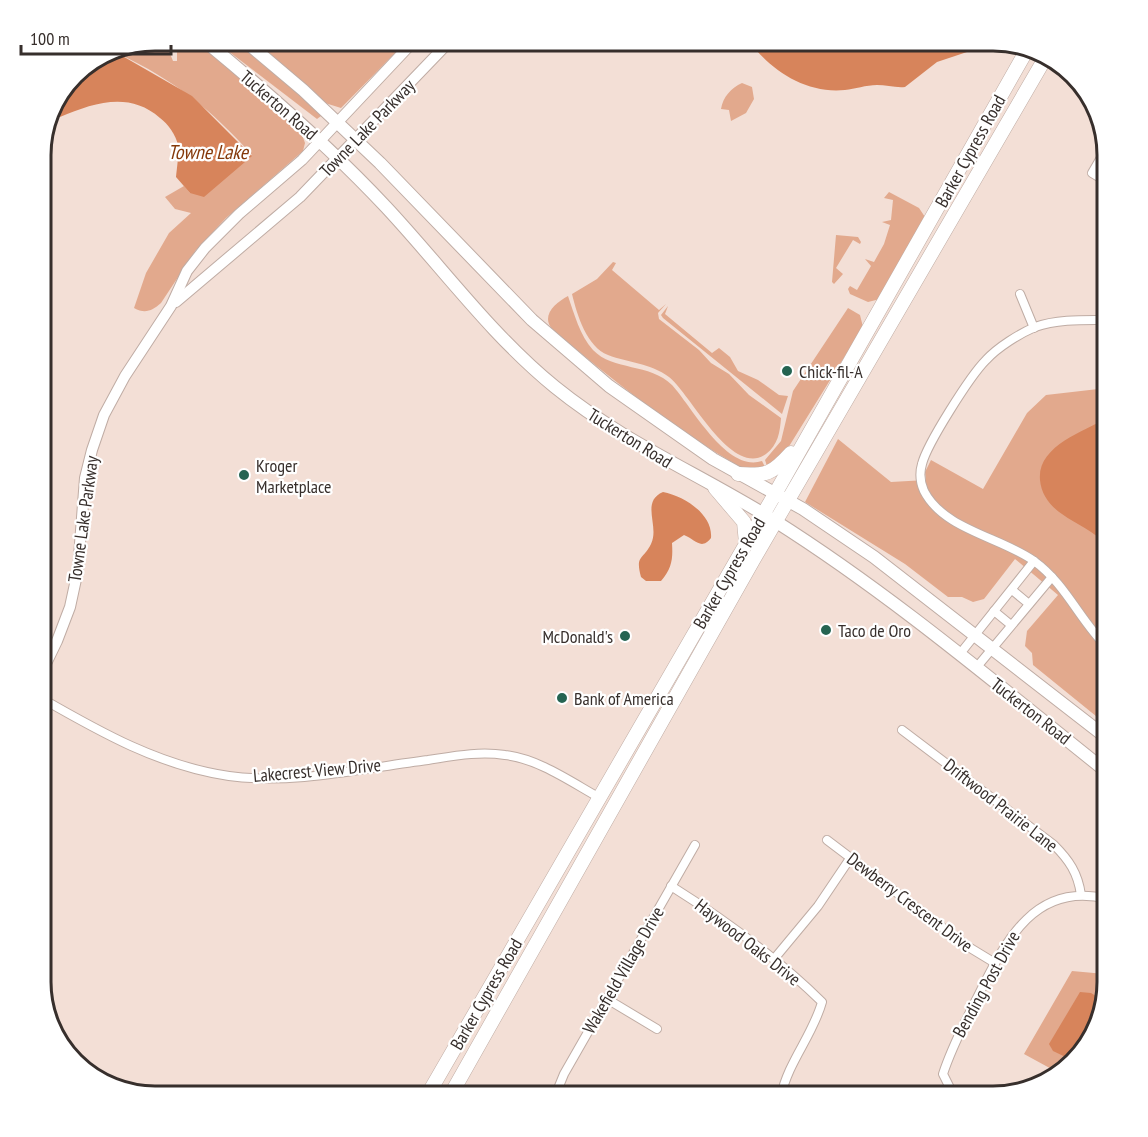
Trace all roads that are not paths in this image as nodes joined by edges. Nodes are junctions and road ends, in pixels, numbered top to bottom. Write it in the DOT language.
graph roads {
  1 [pos="218,51"];
  2 [pos="257,51"];
  3 [pos="404,51"];
  4 [pos="441,51"];
  5 [pos="1023,56"];
  6 [pos="1042,64"];
  7 [pos="337,123"];
  8 [pos="356,140"];
  9 [pos="320,141"];
  10 [pos="339,159"];
  11 [pos="1097,164"];
  12 [pos="1097,176"];
  13 [pos="936,211"];
  14 [pos="906,294"];
  15 [pos="1020,294"];
  16 [pos="171,306"];
  17 [pos="1097,321"];
  18 [pos="1034,328"];
  19 [pos="811,431"];
  20 [pos="738,474"];
  21 [pos="715,488"];
  22 [pos="775,494"];
  23 [pos="789,501"];
  24 [pos="763,514"];
  25 [pos="776,522"];
  26 [pos="746,545"];
  27 [pos="1034,561"];
  28 [pos="1052,577"];
  29 [pos="1012,590"];
  30 [pos="1029,604"];
  31 [pos="994,611"];
  32 [pos="1011,625"];
  33 [pos="975,634"];
  34 [pos="1097,634"];
  35 [pos="993,648"];
  36 [pos="51,653"];
  37 [pos="959,655"];
  38 [pos="976,668"];
  39 [pos="51,704"];
  40 [pos="902,730"];
  41 [pos="1097,730"];
  42 [pos="1097,764"];
  43 [pos="600,798"];
  44 [pos="827,840"];
  45 [pos="694,845"];
  46 [pos="851,857"];
  47 [pos="584,861"];
  48 [pos="672,886"];
  49 [pos="1081,895"];
  50 [pos="1097,897"];
  51 [pos="538,904"];
  52 [pos="555,913"];
  53 [pos="774,959"];
  54 [pos="995,963"];
  55 [pos="607,999"];
  56 [pos="657,1029"];
  57 [pos="463,1034"];
  58 [pos="480,1043"];
  59 [pos="433,1086"];
  60 [pos="456,1086"];
  61 [pos="559,1086"];
  62 [pos="785,1086"];
  63 [pos="949,1086"];
  1 -- 9 [label="main road, Tuckerton Road"];
  2 -- 7 [label="main road, Tuckerton Road"];
  3 -- 7 [label="street, Towne Lake Parkway"];
  4 -- 8 [label="street, Towne Lake Parkway"];
  5 -- 13 [label="main road, Barker Cypress Road"];
  6 -- 14 [label="main road, Barker Cypress Road"];
  7 -- 8 [label="main road, Tuckerton Road"];
  7 -- 9 [label="street, Towne Lake Parkway"];
  8 -- 10 [label="street, Towne Lake Parkway"];
  8 -- 20 [label="main road, Tuckerton Road"];
  9 -- 10 [label="main road, Tuckerton Road"];
  9 -- 16 [label="street, Towne Lake Parkway"];
  10 -- 16 [label="street, Towne Lake Parkway"];
  10 -- 21 [label="main road, Tuckerton Road"];
  11 -- 12 [label="street"];
  13 -- 14 [label="main road"];
  13 -- 19 [label="main road, Barker Cypress Road"];
  14 -- 23 [label="main road, Barker Cypress Road"];
  15 -- 18 [label="street"];
  16 -- 36 [label="street, Towne Lake Parkway"];
  17 -- 18 [label="street"];
  18 -- 27 [label="street"];
  19 -- 20 [label="main road"];
  19 -- 22 [label="main road, Barker Cypress Road"];
  20 -- 22 [label="main road, Tuckerton Road"];
  21 -- 24 [label="main road, Tuckerton Road"];
  21 -- 26 [label="main road"];
  22 -- 23 [label="main road, Tuckerton Road"];
  22 -- 24 [label="main road, Barker Cypress Road"];
  23 -- 25 [label="main road, Barker Cypress Road"];
  23 -- 33 [label="main road, Tuckerton Road"];
  24 -- 25 [label="main road, Tuckerton Road"];
  24 -- 26 [label="main road, Barker Cypress Road"];
  25 -- 37 [label="main road, Tuckerton Road"];
  25 -- 47 [label="main road, Barker Cypress Road"];
  26 -- 43 [label="main road, Barker Cypress Road"];
  27 -- 28 [label="street"];
  27 -- 29 [label="street"];
  28 -- 30 [label="street"];
  28 -- 34 [label="street"];
  29 -- 30 [label="street"];
  29 -- 31 [label="street"];
  30 -- 32 [label="street"];
  31 -- 32 [label="street"];
  31 -- 33 [label="street"];
  32 -- 35 [label="street"];
  33 -- 35 [label="main road, Tuckerton Road"];
  33 -- 37 [label="street"];
  35 -- 38 [label="street"];
  35 -- 41 [label="main road, Tuckerton Road"];
  37 -- 38 [label="main road, Tuckerton Road"];
  38 -- 42 [label="main road, Tuckerton Road"];
  39 -- 43 [label="street, Lakecrest View Drive"];
  40 -- 49 [label="street, Driftwood Prairie Lane"];
  43 -- 47 [label="main road"];
  43 -- 51 [label="main road, Barker Cypress Road"];
  44 -- 46 [label="street, Dewberry Crescent Drive"];
  45 -- 48 [label="street, Wakefield Village Drive"];
  46 -- 53 [label="street"];
  46 -- 54 [label="street, Dewberry Crescent Drive"];
  47 -- 52 [label="main road, Barker Cypress Road"];
  48 -- 53 [label="street, Haywood Oaks Drive"];
  48 -- 55 [label="street, Wakefield Village Drive"];
  49 -- 50 [label="street, Bending Post Drive"];
  49 -- 54 [label="street, Bending Post Drive"];
  51 -- 52 [label="main road"];
  51 -- 57 [label="main road, Barker Cypress Road"];
  52 -- 58 [label="main road, Barker Cypress Road"];
  53 -- 62 [label="street, Haywood Oaks Drive"];
  54 -- 63 [label="street, Bending Post Drive"];
  55 -- 56 [label="street"];
  55 -- 61 [label="street, Wakefield Village Drive"];
  57 -- 58 [label="main road"];
  57 -- 59 [label="main road, Barker Cypress Road"];
  58 -- 60 [label="main road, Barker Cypress Road"];
}
